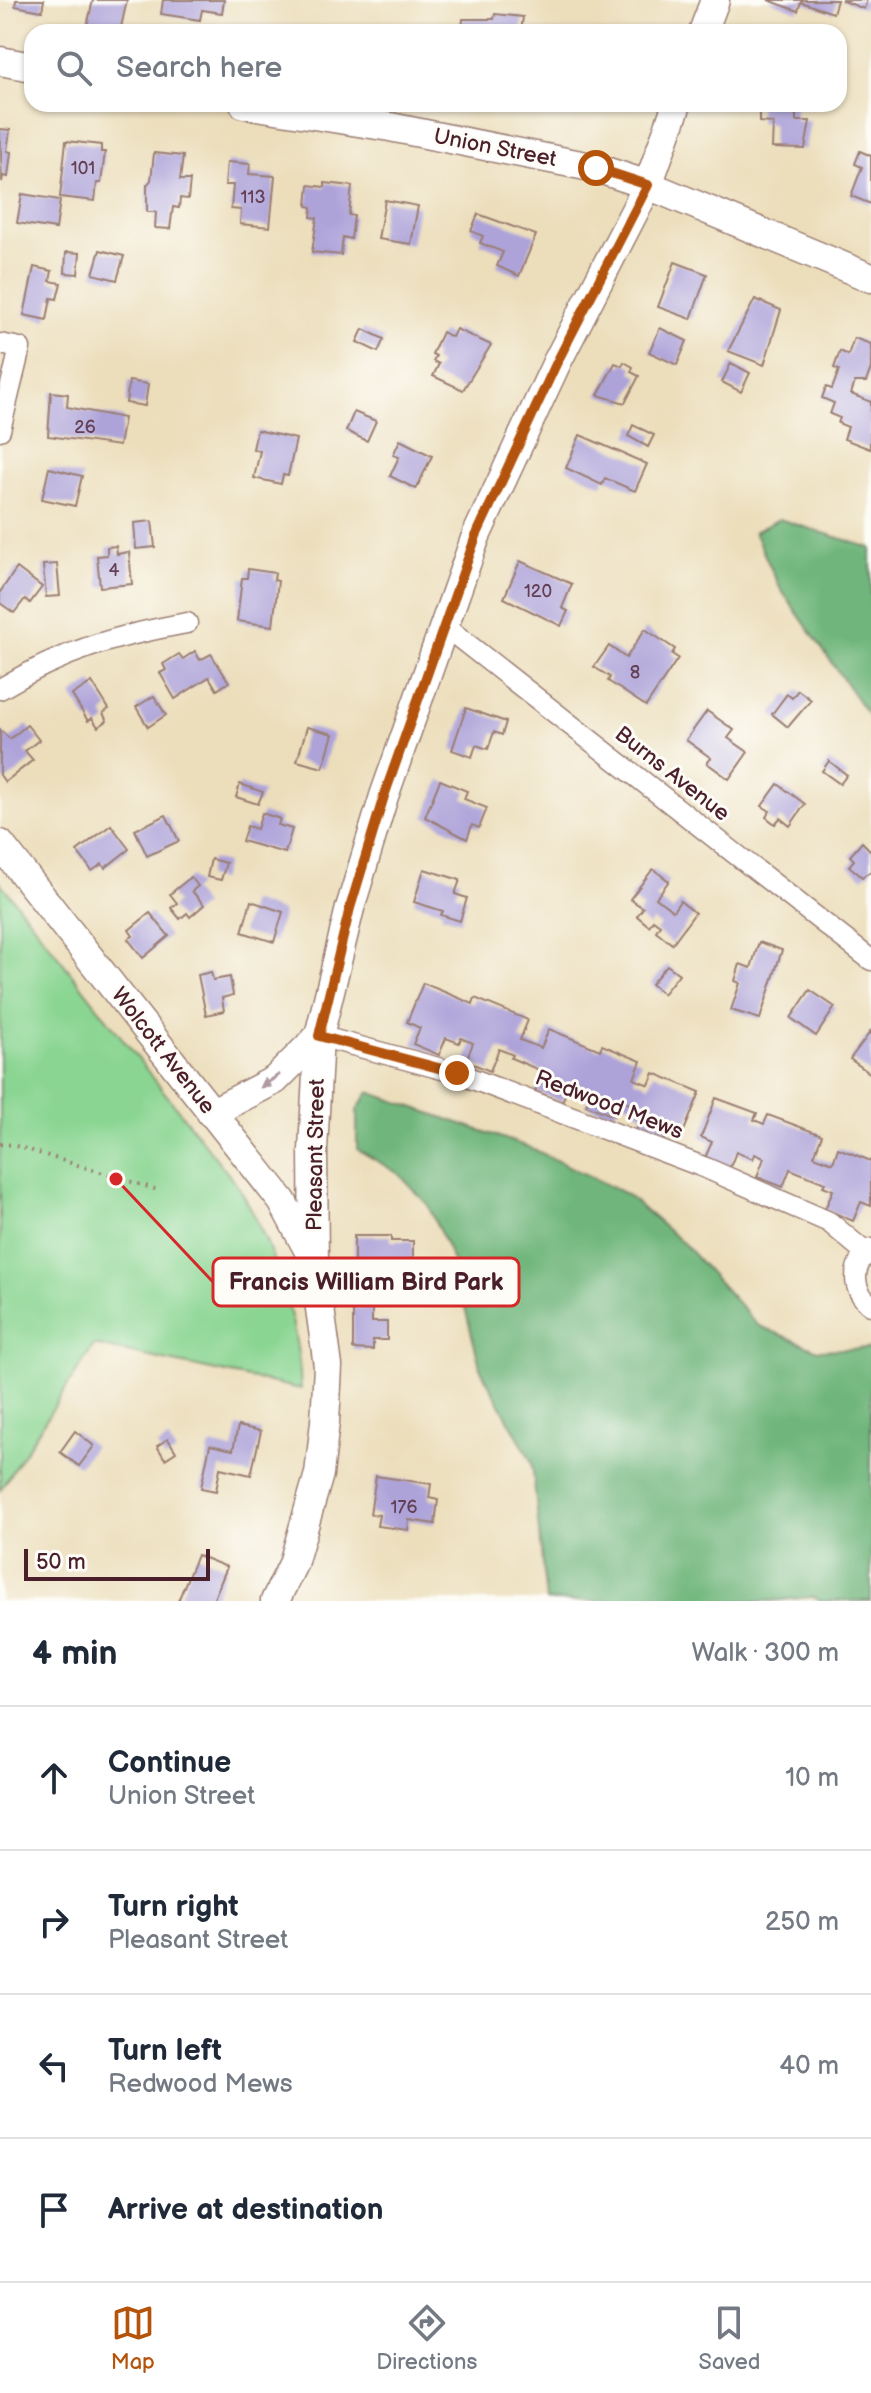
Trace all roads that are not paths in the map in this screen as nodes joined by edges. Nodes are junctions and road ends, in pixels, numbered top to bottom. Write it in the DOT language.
graph roads {
  1 [pos="715,0"];
  2 [pos="706,24"];
  3 [pos="0,61"];
  4 [pos="24,66"];
  5 [pos="293,112"];
  6 [pos="674,112"];
  7 [pos="648,185"];
  8 [pos="871,278"];
  9 [pos="0,344"];
  10 [pos="0,430"];
  11 [pos="187,623"];
  12 [pos="443,625"];
  13 [pos="0,689"];
  14 [pos="0,844"];
  15 [pos="871,960"];
  16 [pos="319,1036"];
  17 [pos="211,1113"];
  18 [pos="869,1251"];
  19 [pos="314,1265"];
  20 [pos="871,1305"];
  21 [pos="275,1601"];
  1 -- 2 [label="street"];
  3 -- 4 [label="street"];
  5 -- 7 [label="street, Union Street"];
  6 -- 7 [label="street, Pleasant Street"];
  7 -- 8 [label="street, Union Street"];
  7 -- 12 [label="street, Pleasant Street"];
  9 -- 10 [label="street"];
  11 -- 13 [label="street"];
  12 -- 15 [label="street, Burns Avenue"];
  12 -- 16 [label="street, Pleasant Street"];
  14 -- 17 [label="street, Wolcott Avenue"];
  16 -- 17 [label="street, Pleasant Street, one-way"];
  16 -- 18 [label="street, Redwood Mews"];
  16 -- 19 [label="street, Pleasant Street"];
  17 -- 19 [label="street, Wolcott Avenue"];
  18 -- 20 [label="street, Redwood Mews"];
  19 -- 21 [label="street, Pleasant Street"];
}
